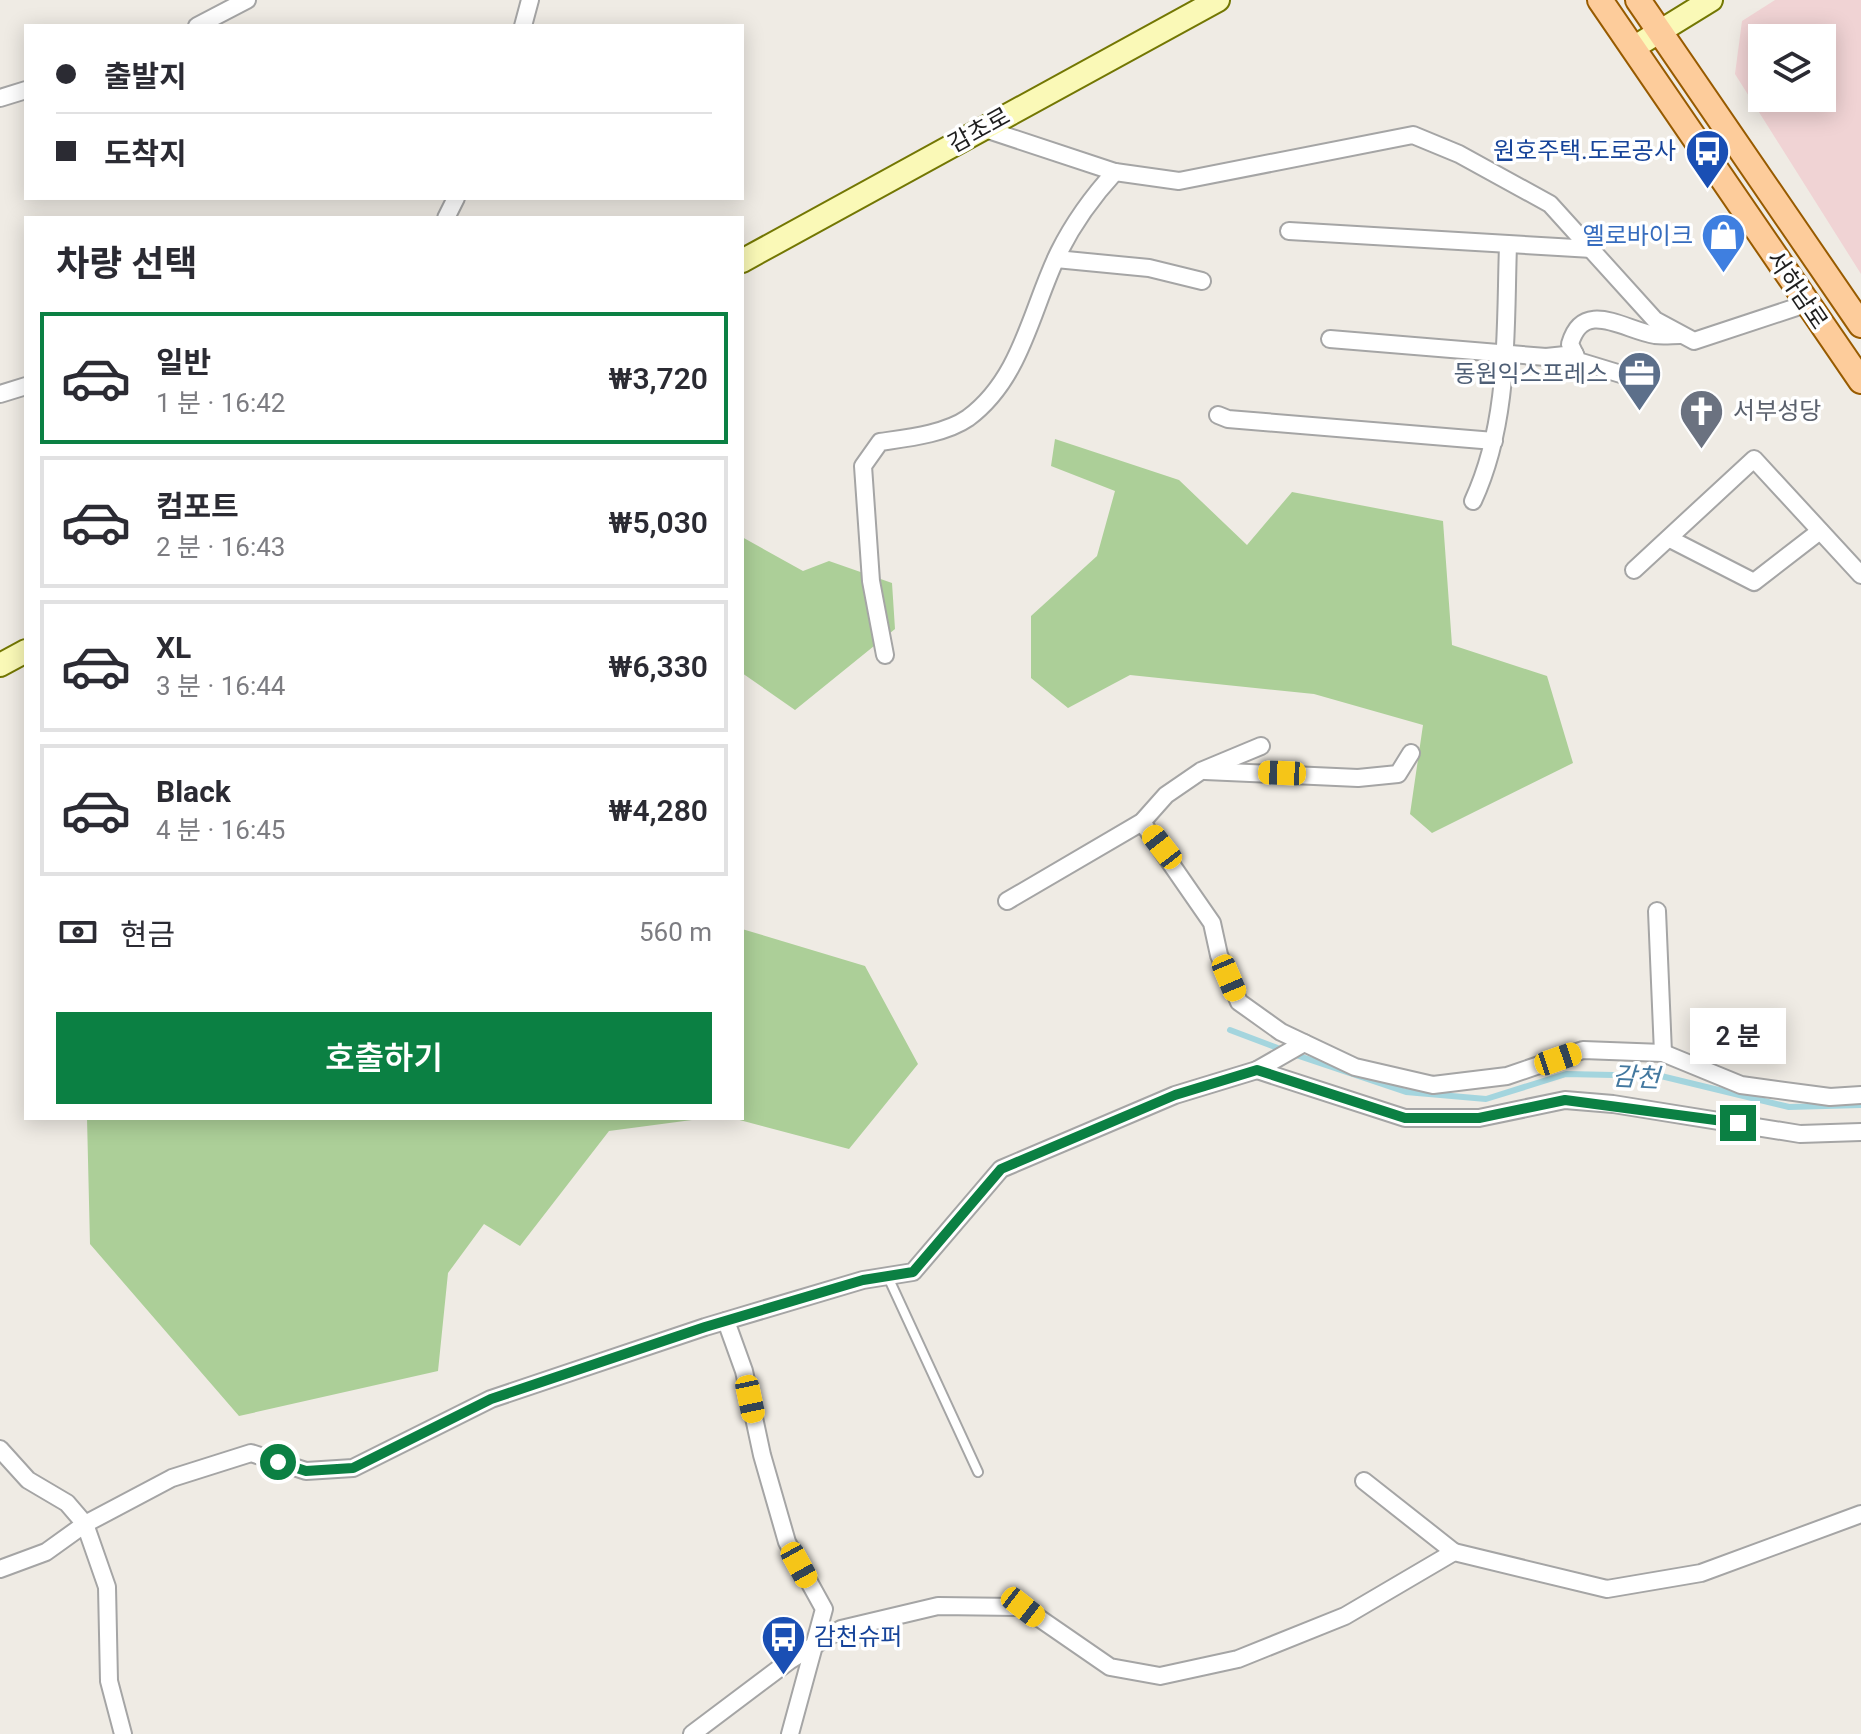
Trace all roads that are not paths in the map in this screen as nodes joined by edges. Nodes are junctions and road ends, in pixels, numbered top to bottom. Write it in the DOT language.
graph roads {
  1 [pos="247,0"];
  2 [pos="530,0"];
  3 [pos="1218,0"];
  4 [pos="1600,0"];
  5 [pos="1638,0"];
  6 [pos="1711,0"];
  7 [pos="201,24"];
  8 [pos="524,24"];
  9 [pos="1660,31"];
  10 [pos="1633,48"];
  11 [pos="24,91"];
  12 [pos="0,98"];
  13 [pos="982,128"];
  14 [pos="1115,172"];
  15 [pos="1289,231"];
  16 [pos="1508,245"];
  17 [pos="1592,249"];
  18 [pos="1056,259"];
  19 [pos="744,260"];
  20 [pos="1202,281"];
  21 [pos="1806,304"];
  22 [pos="1861,325"];
  23 [pos="1682,335"];
  24 [pos="1330,339"];
  25 [pos="1504,354"];
  26 [pos="1575,354"];
  27 [pos="1624,375"];
  28 [pos="1861,381"];
  29 [pos="24,387"];
  30 [pos="0,394"];
  31 [pos="1218,415"];
  32 [pos="1494,441"];
  33 [pos="1473,501"];
  34 [pos="1820,531"];
  35 [pos="1670,539"];
  36 [pos="1634,570"];
  37 [pos="1861,575"];
  38 [pos="24,652"];
  39 [pos="885,655"];
  40 [pos="0,665"];
  41 [pos="1261,746"];
  42 [pos="1411,753"];
  43 [pos="1201,771"];
  44 [pos="1142,822"];
  45 [pos="1007,901"];
  46 [pos="1657,911"];
  47 [pos="1302,1044"];
  48 [pos="1663,1053"];
  49 [pos="1264,1066"];
  50 [pos="1861,1095"];
  51 [pos="1861,1132"];
  52 [pos="887,1276"];
  53 [pos="726,1321"];
  54 [pos="0,1449"];
  55 [pos="978,1472"];
  56 [pos="1364,1481"];
  57 [pos="1861,1514"];
  58 [pos="85,1524"];
  59 [pos="1454,1552"];
  60 [pos="0,1569"];
  61 [pos="817,1644"];
  62 [pos="123,1734"];
  63 [pos="693,1734"];
  64 [pos="790,1734"];
  1 -- 7 [label="street"];
  2 -- 8 [label="street"];
  3 -- 13 [label="main road, 감초로"];
  4 -- 10 [label="main road, 서하남로"];
  5 -- 9 [label="main road, 서하남로"];
  6 -- 9 [label="main road"];
  9 -- 10 [label="main road"];
  9 -- 22 [label="main road, 서하남로"];
  10 -- 21 [label="main road, 서하남로"];
  11 -- 12 [label="street"];
  13 -- 14 [label="street"];
  13 -- 19 [label="main road, 감초로"];
  14 -- 17 [label="street"];
  14 -- 18 [label="street"];
  15 -- 16 [label="street"];
  16 -- 17 [label="street"];
  16 -- 25 [label="street"];
  17 -- 23 [label="street"];
  18 -- 20 [label="street"];
  18 -- 39 [label="street"];
  21 -- 23 [label="street"];
  21 -- 28 [label="main road, 서하남로"];
  23 -- 26 [label="street"];
  24 -- 25 [label="street"];
  25 -- 26 [label="street"];
  25 -- 32 [label="street"];
  26 -- 27 [label="street"];
  29 -- 30 [label="street"];
  31 -- 32 [label="street"];
  32 -- 33 [label="street"];
  34 -- 35 [label="street"];
  34 -- 35 [label="street"];
  34 -- 37 [label="street"];
  35 -- 36 [label="street"];
  38 -- 40 [label="main road"];
  41 -- 43 [label="street"];
  42 -- 43 [label="street"];
  43 -- 44 [label="street"];
  44 -- 45 [label="street"];
  44 -- 47 [label="street"];
  46 -- 48 [label="street"];
  47 -- 48 [label="street"];
  47 -- 49 [label="street"];
  48 -- 50 [label="street"];
  49 -- 51 [label="street"];
  49 -- 52 [label="street"];
  52 -- 53 [label="street"];
  52 -- 55 [label="lane"];
  53 -- 58 [label="street"];
  53 -- 61 [label="street"];
  54 -- 58 [label="street"];
  56 -- 59 [label="street"];
  57 -- 59 [label="street"];
  58 -- 60 [label="street"];
  58 -- 62 [label="street"];
  59 -- 61 [label="street"];
  61 -- 63 [label="street"];
  61 -- 64 [label="street"];
}
